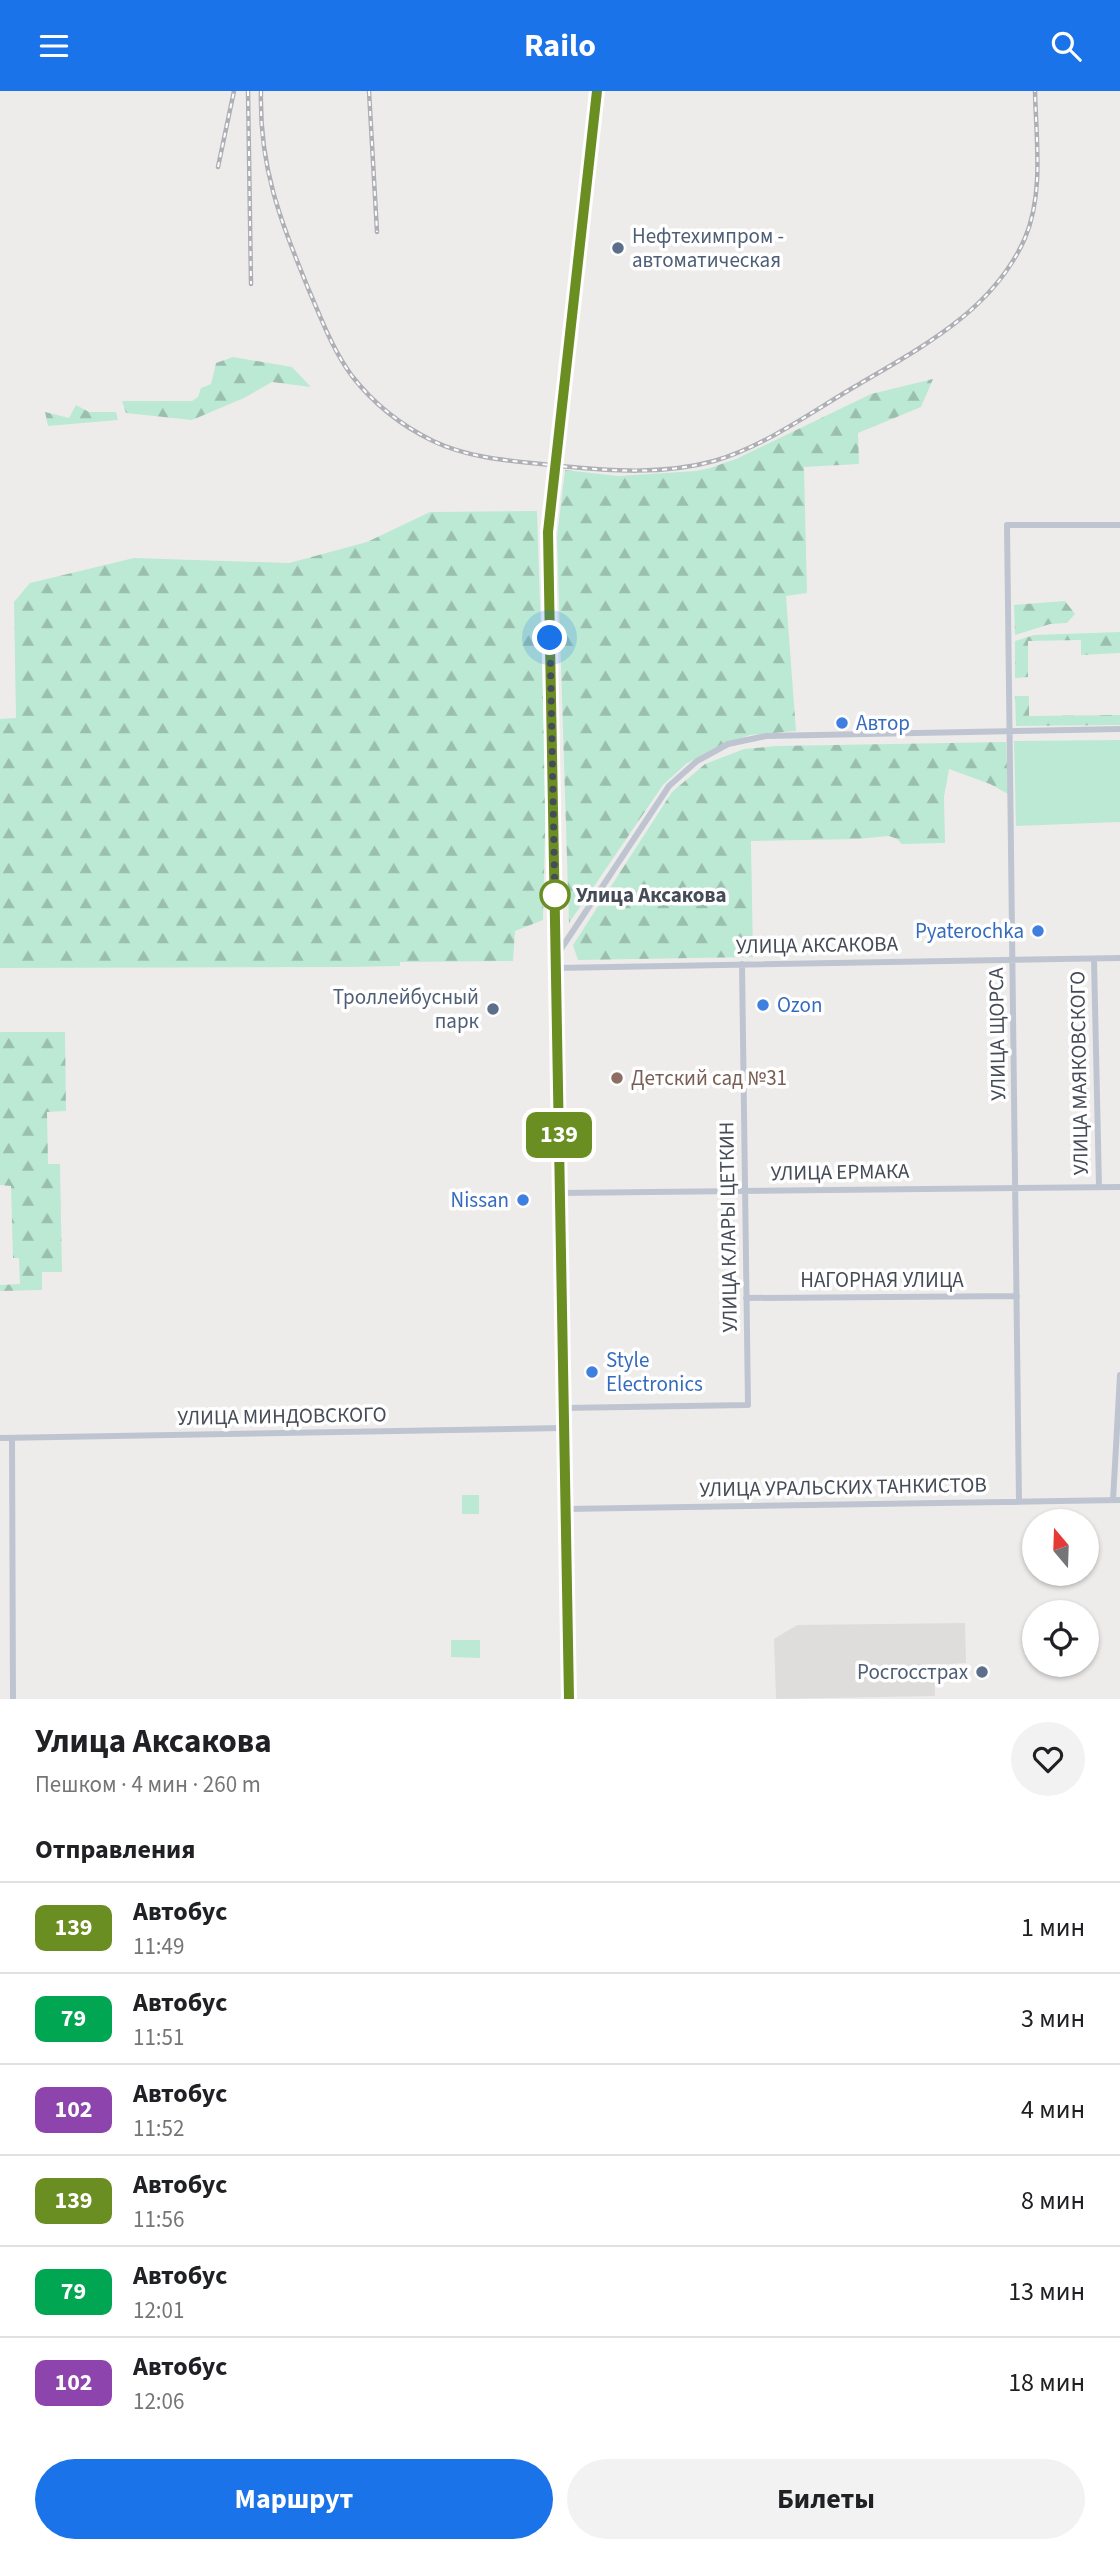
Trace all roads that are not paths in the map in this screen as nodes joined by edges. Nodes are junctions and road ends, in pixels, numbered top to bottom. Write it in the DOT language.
graph roads {
  1 [pos="597,91"];
  2 [pos="1120,525"];
  3 [pos="1120,729"];
  4 [pos="1010,730"];
  5 [pos="1120,958"];
  6 [pos="1014,959"];
  7 [pos="1094,959"];
  8 [pos="556,963"];
  9 [pos="742,964"];
  10 [pos="1099,1187"];
  11 [pos="1120,1187"];
  12 [pos="1016,1188"];
  13 [pos="745,1191"];
  14 [pos="560,1193"];
  15 [pos="1017,1296"];
  16 [pos="746,1298"];
  17 [pos="1120,1375"];
  18 [pos="564,1408"];
  19 [pos="564,1428"];
  20 [pos="0,1438"];
  21 [pos="12,1438"];
  22 [pos="1116,1500"];
  23 [pos="1019,1502"];
  24 [pos="566,1509"];
  25 [pos="13,1699"];
  26 [pos="569,1699"];
  1 -- 8 [label="main road"];
  2 -- 4 [label="street, УЛИЦА ЩОРСА"];
  3 -- 4 [label="street"];
  4 -- 6 [label="street, УЛИЦА ЩОРСА"];
  4 -- 8 [label="street"];
  5 -- 7 [label="street, УЛИЦА АКСАКОВА"];
  6 -- 7 [label="street, УЛИЦА АКСАКОВА"];
  6 -- 9 [label="street, УЛИЦА АКСАКОВА"];
  6 -- 12 [label="street, УЛИЦА ЩОРСА"];
  7 -- 10 [label="street, УЛИЦА МАЯКОВСКОГО"];
  8 -- 9 [label="street, УЛИЦА АКСАКОВА"];
  8 -- 14 [label="main road"];
  9 -- 13 [label="street, УЛИЦА КЛАРЫ ЦЕТКИН"];
  10 -- 11 [label="street, УЛИЦА ЕРМАКА"];
  10 -- 12 [label="street, УЛИЦА ЕРМАКА"];
  12 -- 13 [label="street, УЛИЦА ЕРМАКА"];
  12 -- 15 [label="street, УЛИЦА ЩОРСА"];
  13 -- 14 [label="street, УЛИЦА ЕРМАКА"];
  13 -- 16 [label="street, УЛИЦА КЛАРЫ ЦЕТКИН"];
  14 -- 18 [label="main road"];
  15 -- 16 [label="street, НАГОРНАЯ УЛИЦА"];
  15 -- 23 [label="street, УЛИЦА ЩОРСА"];
  16 -- 18 [label="street, УЛИЦА КЛАРЫ ЦЕТКИН"];
  17 -- 22 [label="street"];
  18 -- 19 [label="main road"];
  19 -- 21 [label="street, УЛИЦА МИНДОВСКОГО"];
  19 -- 24 [label="main road"];
  20 -- 21 [label="street, УЛИЦА МИНДОВСКОГО"];
  21 -- 25 [label="street"];
  22 -- 23 [label="street, УЛИЦА УРАЛЬСКИХ ТАНКИСТОВ"];
  23 -- 24 [label="street, УЛИЦА УРАЛЬСКИХ ТАНКИСТОВ"];
  24 -- 26 [label="main road"];
}
